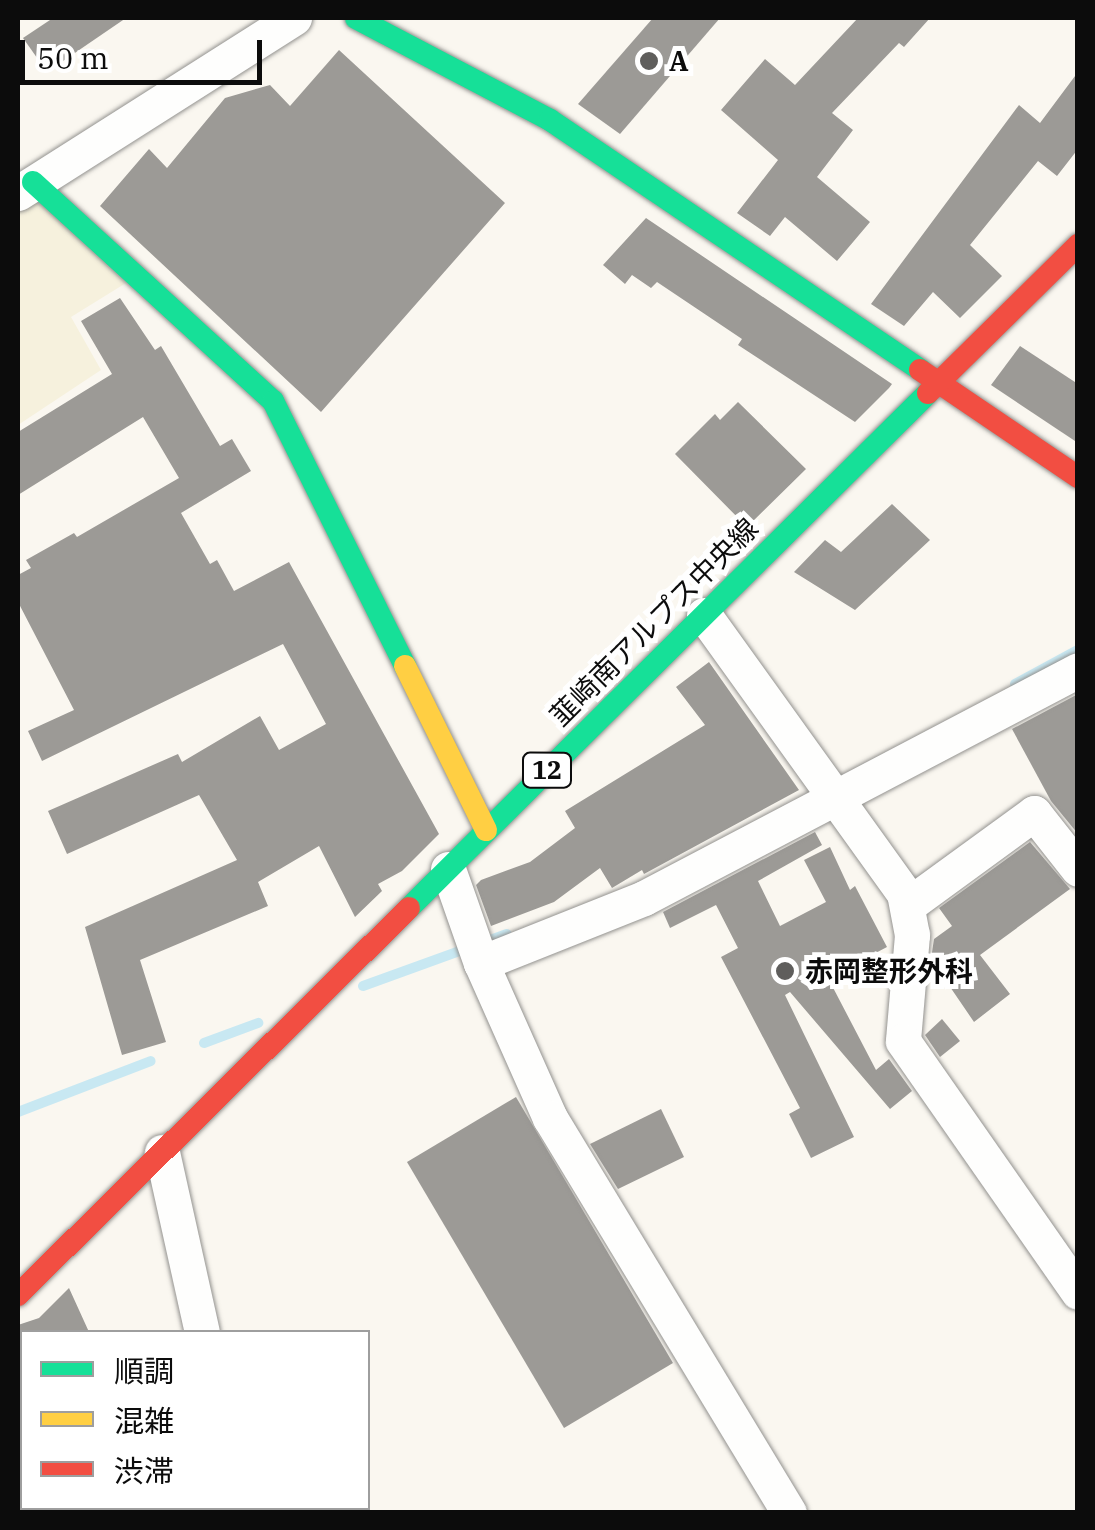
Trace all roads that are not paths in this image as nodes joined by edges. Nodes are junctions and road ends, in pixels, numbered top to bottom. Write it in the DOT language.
graph roads {
  1 [pos="294,18"];
  2 [pos="356,18"];
  3 [pos="25,188"];
  4 [pos="1078,245"];
  5 [pos="935,382"];
  6 [pos="1078,477"];
  7 [pos="704,615"];
  8 [pos="1078,670"];
  9 [pos="829,788"];
  10 [pos="486,830"];
  11 [pos="448,869"];
  12 [pos="1078,869"];
  13 [pos="908,905"];
  14 [pos="477,952"];
  15 [pos="162,1152"];
  16 [pos="1078,1292"];
  17 [pos="18,1295"];
  18 [pos="202,1330"];
  19 [pos="790,1512"];
  1 -- 3 [label="street"];
  2 -- 5 [label="street"];
  3 -- 10 [label="street"];
  4 -- 5 [label="street, 韮崎南アルプス中央線 / 12"];
  5 -- 6 [label="street"];
  5 -- 7 [label="street, 韮崎南アルプス中央線 / 12"];
  7 -- 9 [label="street"];
  7 -- 10 [label="street, 韮崎南アルプス中央線 / 12"];
  8 -- 9 [label="street"];
  9 -- 13 [label="street"];
  9 -- 14 [label="street"];
  10 -- 11 [label="street, 韮崎南アルプス中央線 / 12"];
  11 -- 14 [label="street"];
  11 -- 15 [label="street, 韮崎南アルプス中央線 / 12"];
  12 -- 13 [label="street"];
  13 -- 16 [label="street"];
  14 -- 19 [label="street"];
  15 -- 17 [label="street, 韮崎南アルプス中央線 / 12"];
  15 -- 18 [label="street"];
}
